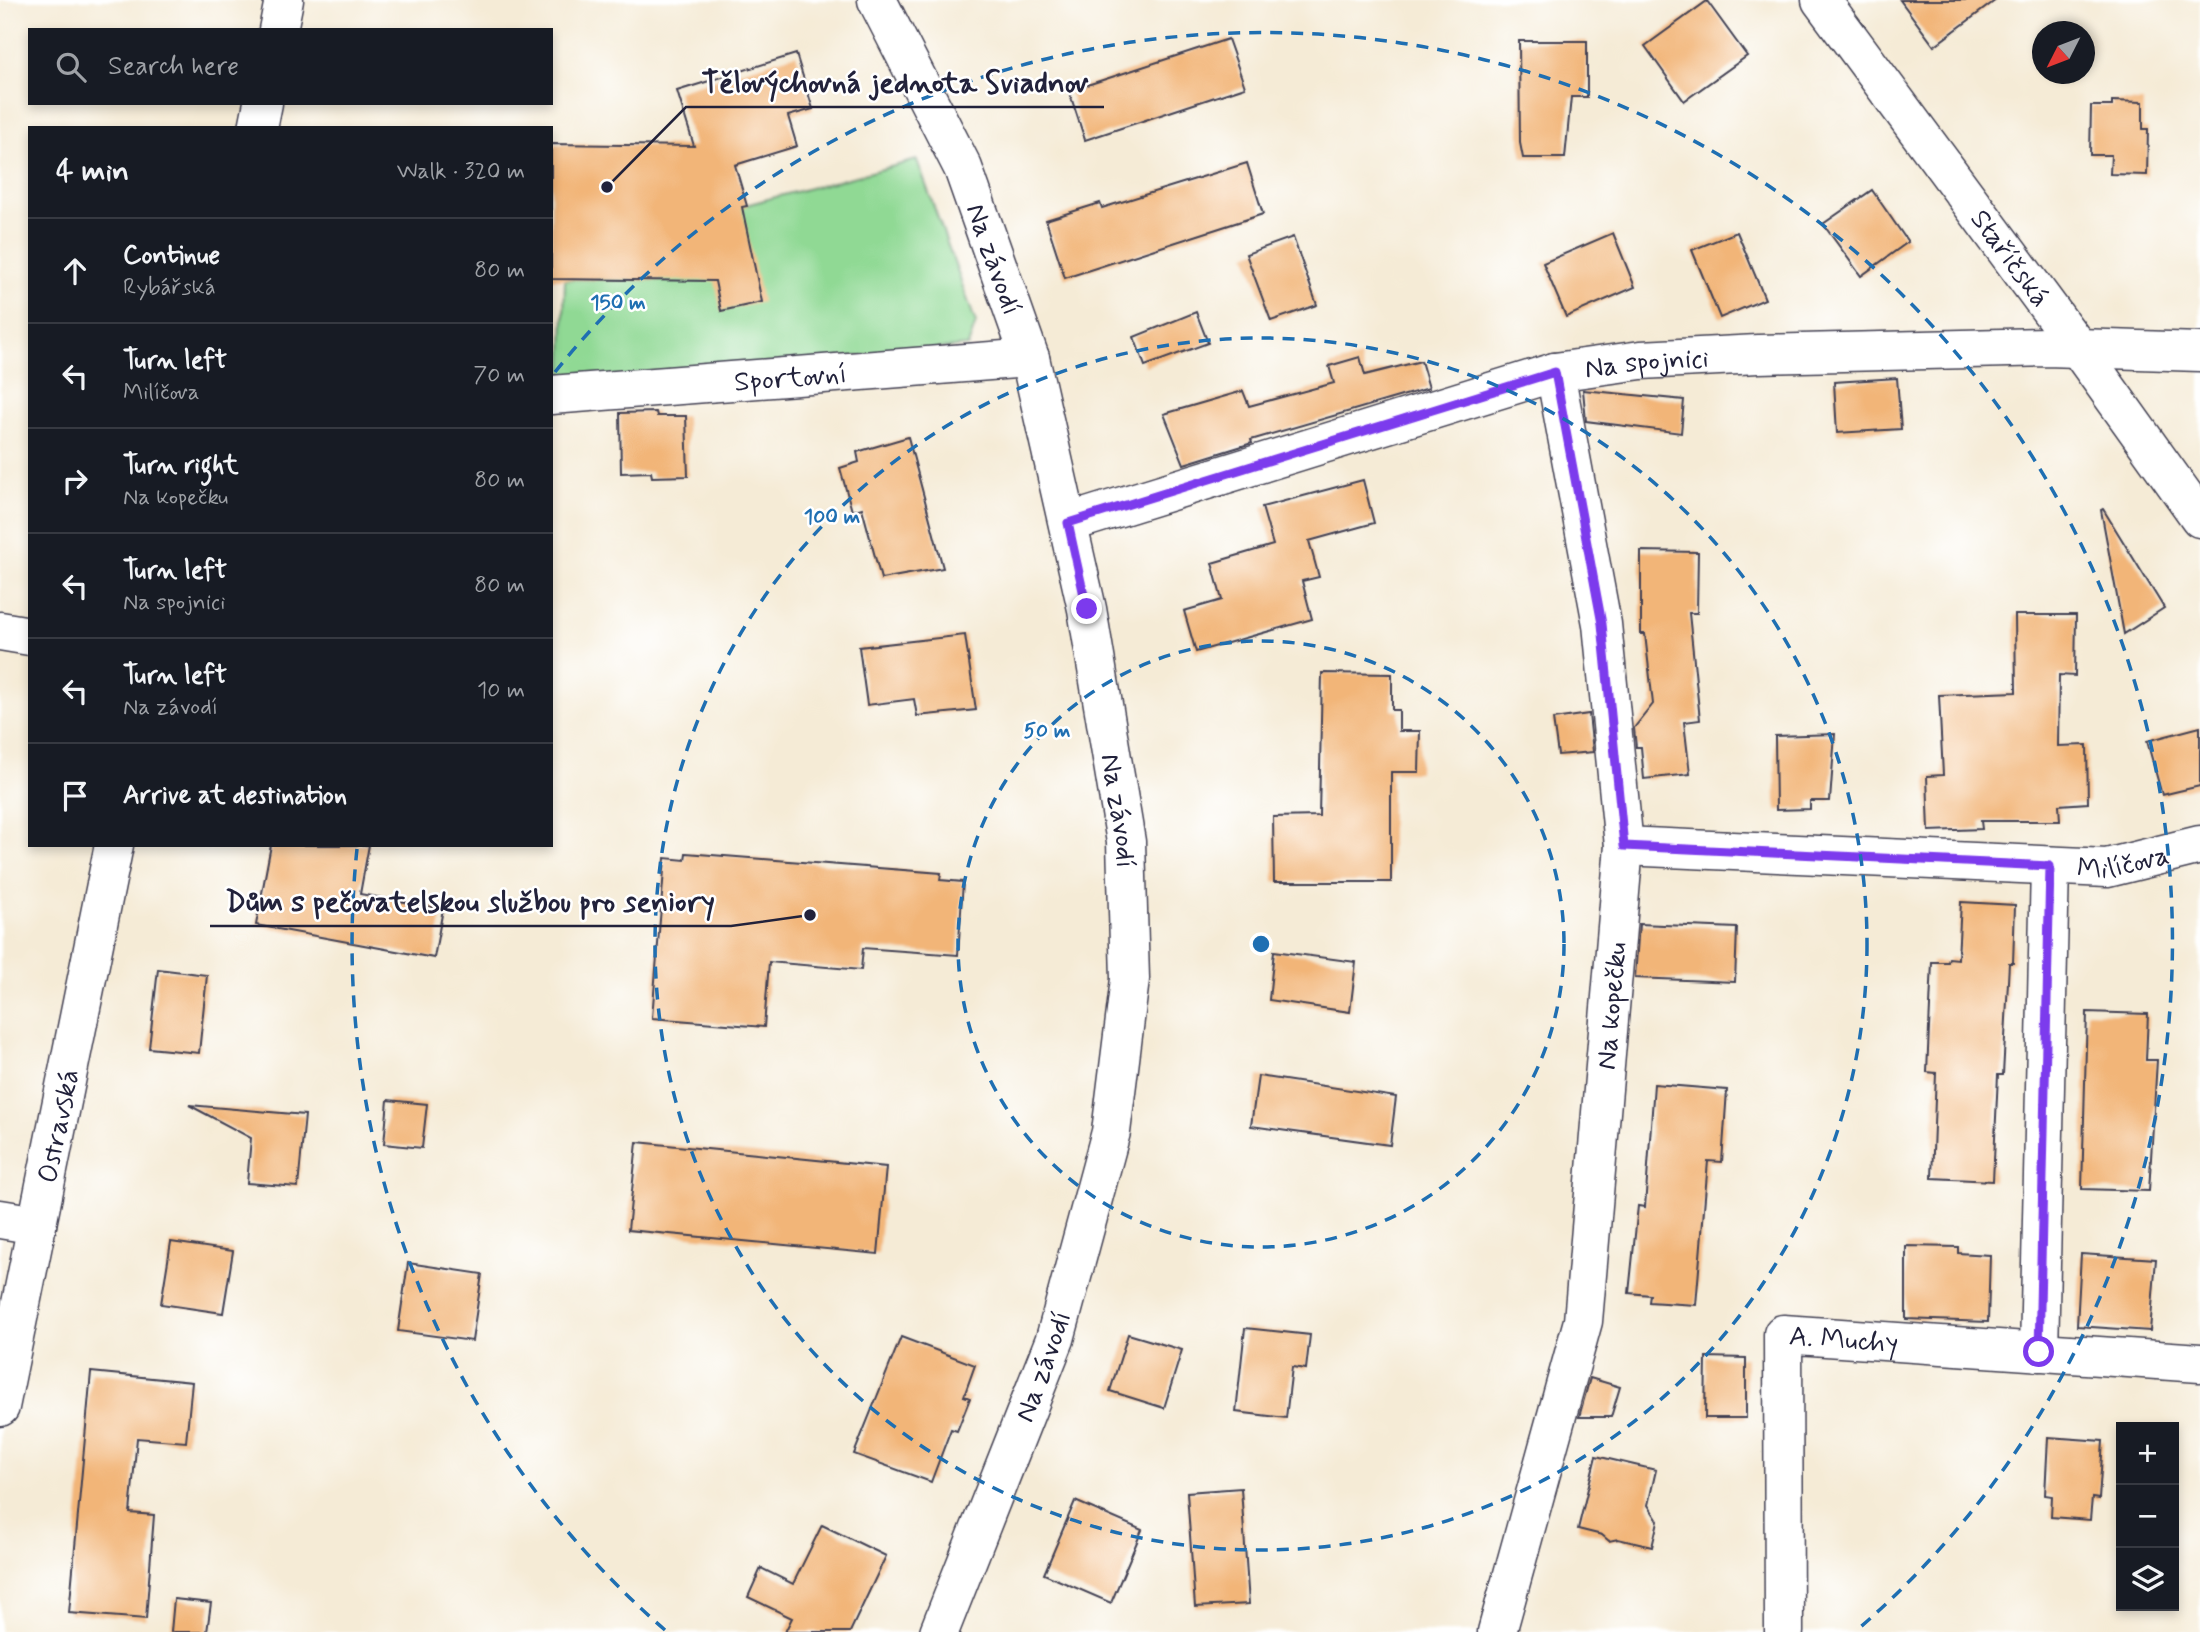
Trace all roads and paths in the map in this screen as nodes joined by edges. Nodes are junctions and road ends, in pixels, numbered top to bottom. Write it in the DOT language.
graph roads {
  1 [pos="284,0"];
  2 [pos="877,0"];
  3 [pos="1821,0"];
  4 [pos="278,28"];
  5 [pos="263,105"];
  6 [pos="258,126"];
  7 [pos="2079,349"];
  8 [pos="2200,352"];
  9 [pos="1030,358"];
  10 [pos="1555,372"];
  11 [pos="553,395"];
  12 [pos="2200,518"];
  13 [pos="1068,523"];
  14 [pos="0,631"];
  15 [pos="28,636"];
  16 [pos="2200,845"];
  17 [pos="1624,846"];
  18 [pos="113,847"];
  19 [pos="2050,866"];
  20 [pos="18,1222"];
  21 [pos="2039,1352"];
  22 [pos="2200,1363"];
  23 [pos="0,1407"];
  24 [pos="939,1632"];
  25 [pos="1497,1632"];
  26 [pos="1784,1632"];
  1 -- 4 [label="street"];
  2 -- 9 [label="street, Na závodí"];
  3 -- 7 [label="street, Staříčská"];
  5 -- 6 [label="street"];
  7 -- 8 [label="street, Na spojnici"];
  7 -- 10 [label="street, Na spojnici"];
  7 -- 12 [label="street, Staříčská"];
  9 -- 11 [label="street, Sportovní"];
  9 -- 13 [label="street, Na závodí"];
  10 -- 13 [label="street, Na spojnici"];
  10 -- 17 [label="street, Na kopečku"];
  13 -- 24 [label="street, Na závodí"];
  14 -- 15 [label="street"];
  16 -- 19 [label="street, Milíčova"];
  17 -- 19 [label="street, Milíčova"];
  17 -- 25 [label="street, Na kopečku"];
  18 -- 20 [label="street, Ostravská"];
  19 -- 21 [label="street"];
  20 -- 23 [label="street, Ostravská"];
  21 -- 22 [label="street, A. Muchy"];
  21 -- 26 [label="street, A. Muchy"];
}
